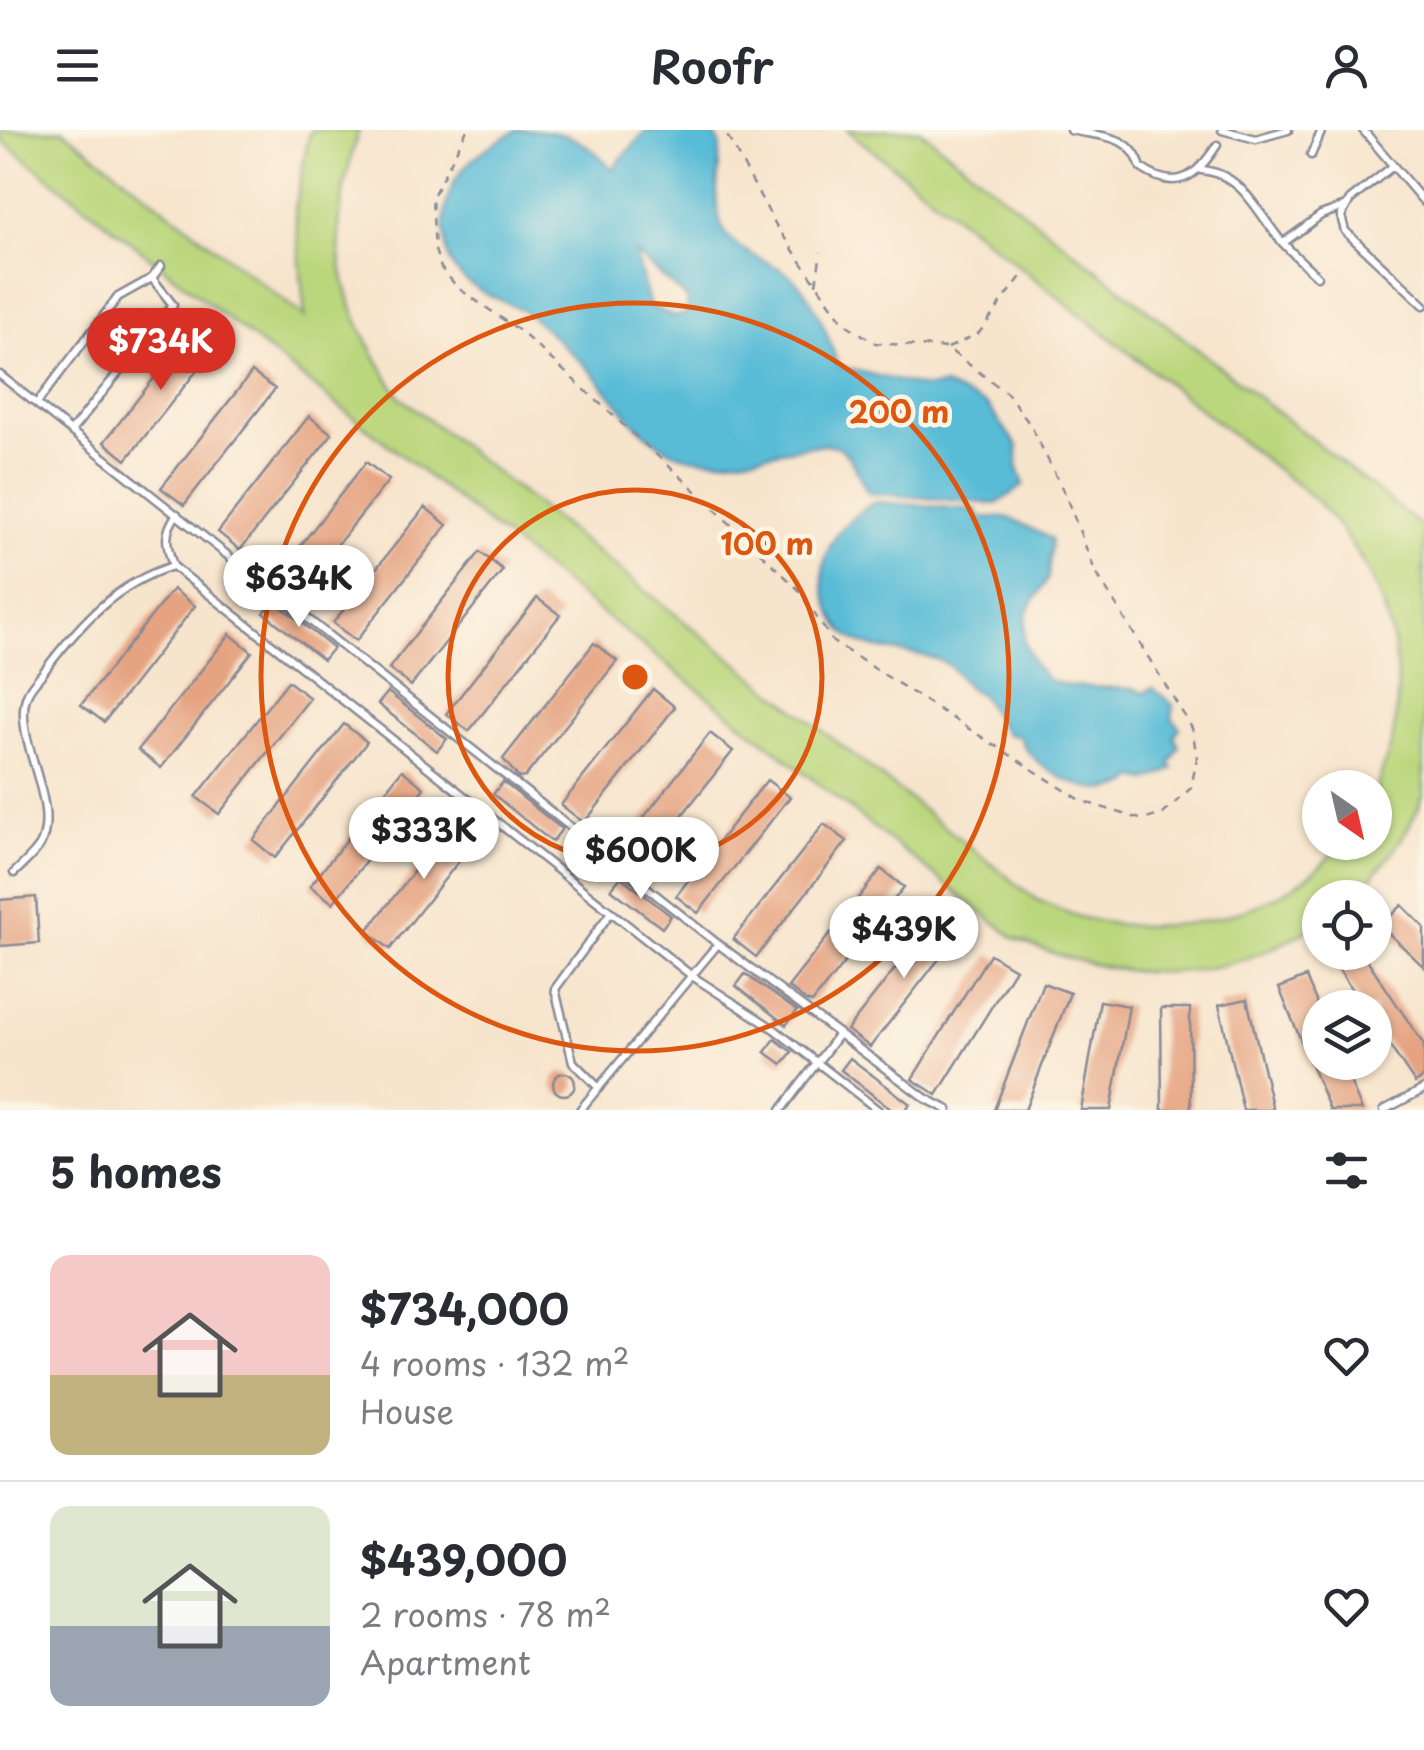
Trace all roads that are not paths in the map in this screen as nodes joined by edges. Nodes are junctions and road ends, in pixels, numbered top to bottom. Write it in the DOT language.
graph roads {
  1 [pos="1070,130"];
  2 [pos="1222,130"];
  3 [pos="1288,130"];
  4 [pos="1322,130"];
  5 [pos="1363,130"];
  6 [pos="1216,145"];
  7 [pos="1311,155"];
  8 [pos="1393,166"];
  9 [pos="1201,170"];
  10 [pos="1424,202"];
  11 [pos="1347,206"];
  12 [pos="1283,242"];
  13 [pos="162,266"];
  14 [pos="1317,276"];
  15 [pos="152,278"];
  16 [pos="1424,306"];
  17 [pos="0,374"];
  18 [pos="37,404"];
  19 [pos="72,430"];
  20 [pos="178,514"];
  21 [pos="173,566"];
  22 [pos="14,873"];
  23 [pos="612,912"];
  24 [pos="718,944"];
  25 [pos="692,976"];
  26 [pos="838,1035"];
  27 [pos="816,1065"];
  28 [pos="599,1088"];
  29 [pos="1424,1089"];
  30 [pos="580,1110"];
  31 [pos="781,1110"];
  32 [pos="878,1110"];
  33 [pos="948,1110"];
  34 [pos="1384,1110"];
  1 -- 9 [label="lane"];
  2 -- 3 [label="lane"];
  4 -- 7 [label="lane"];
  5 -- 8 [label="lane"];
  6 -- 9 [label="lane"];
  8 -- 10 [label="lane"];
  8 -- 11 [label="lane"];
  9 -- 12 [label="lane"];
  11 -- 12 [label="lane"];
  11 -- 16 [label="lane"];
  12 -- 14 [label="lane"];
  13 -- 15 [label="lane"];
  15 -- 18 [label="lane"];
  15 -- 19 [label="lane"];
  17 -- 18 [label="lane"];
  18 -- 19 [label="lane"];
  19 -- 20 [label="lane"];
  20 -- 21 [label="lane"];
  20 -- 24 [label="lane"];
  21 -- 22 [label="lane"];
  21 -- 23 [label="lane"];
  23 -- 25 [label="lane"];
  23 -- 28 [label="lane"];
  24 -- 25 [label="lane"];
  24 -- 26 [label="lane"];
  25 -- 27 [label="lane"];
  25 -- 28 [label="lane"];
  26 -- 27 [label="lane"];
  26 -- 33 [label="lane"];
  27 -- 31 [label="lane"];
  27 -- 32 [label="lane"];
  28 -- 30 [label="lane"];
  29 -- 34 [label="lane"];
}
